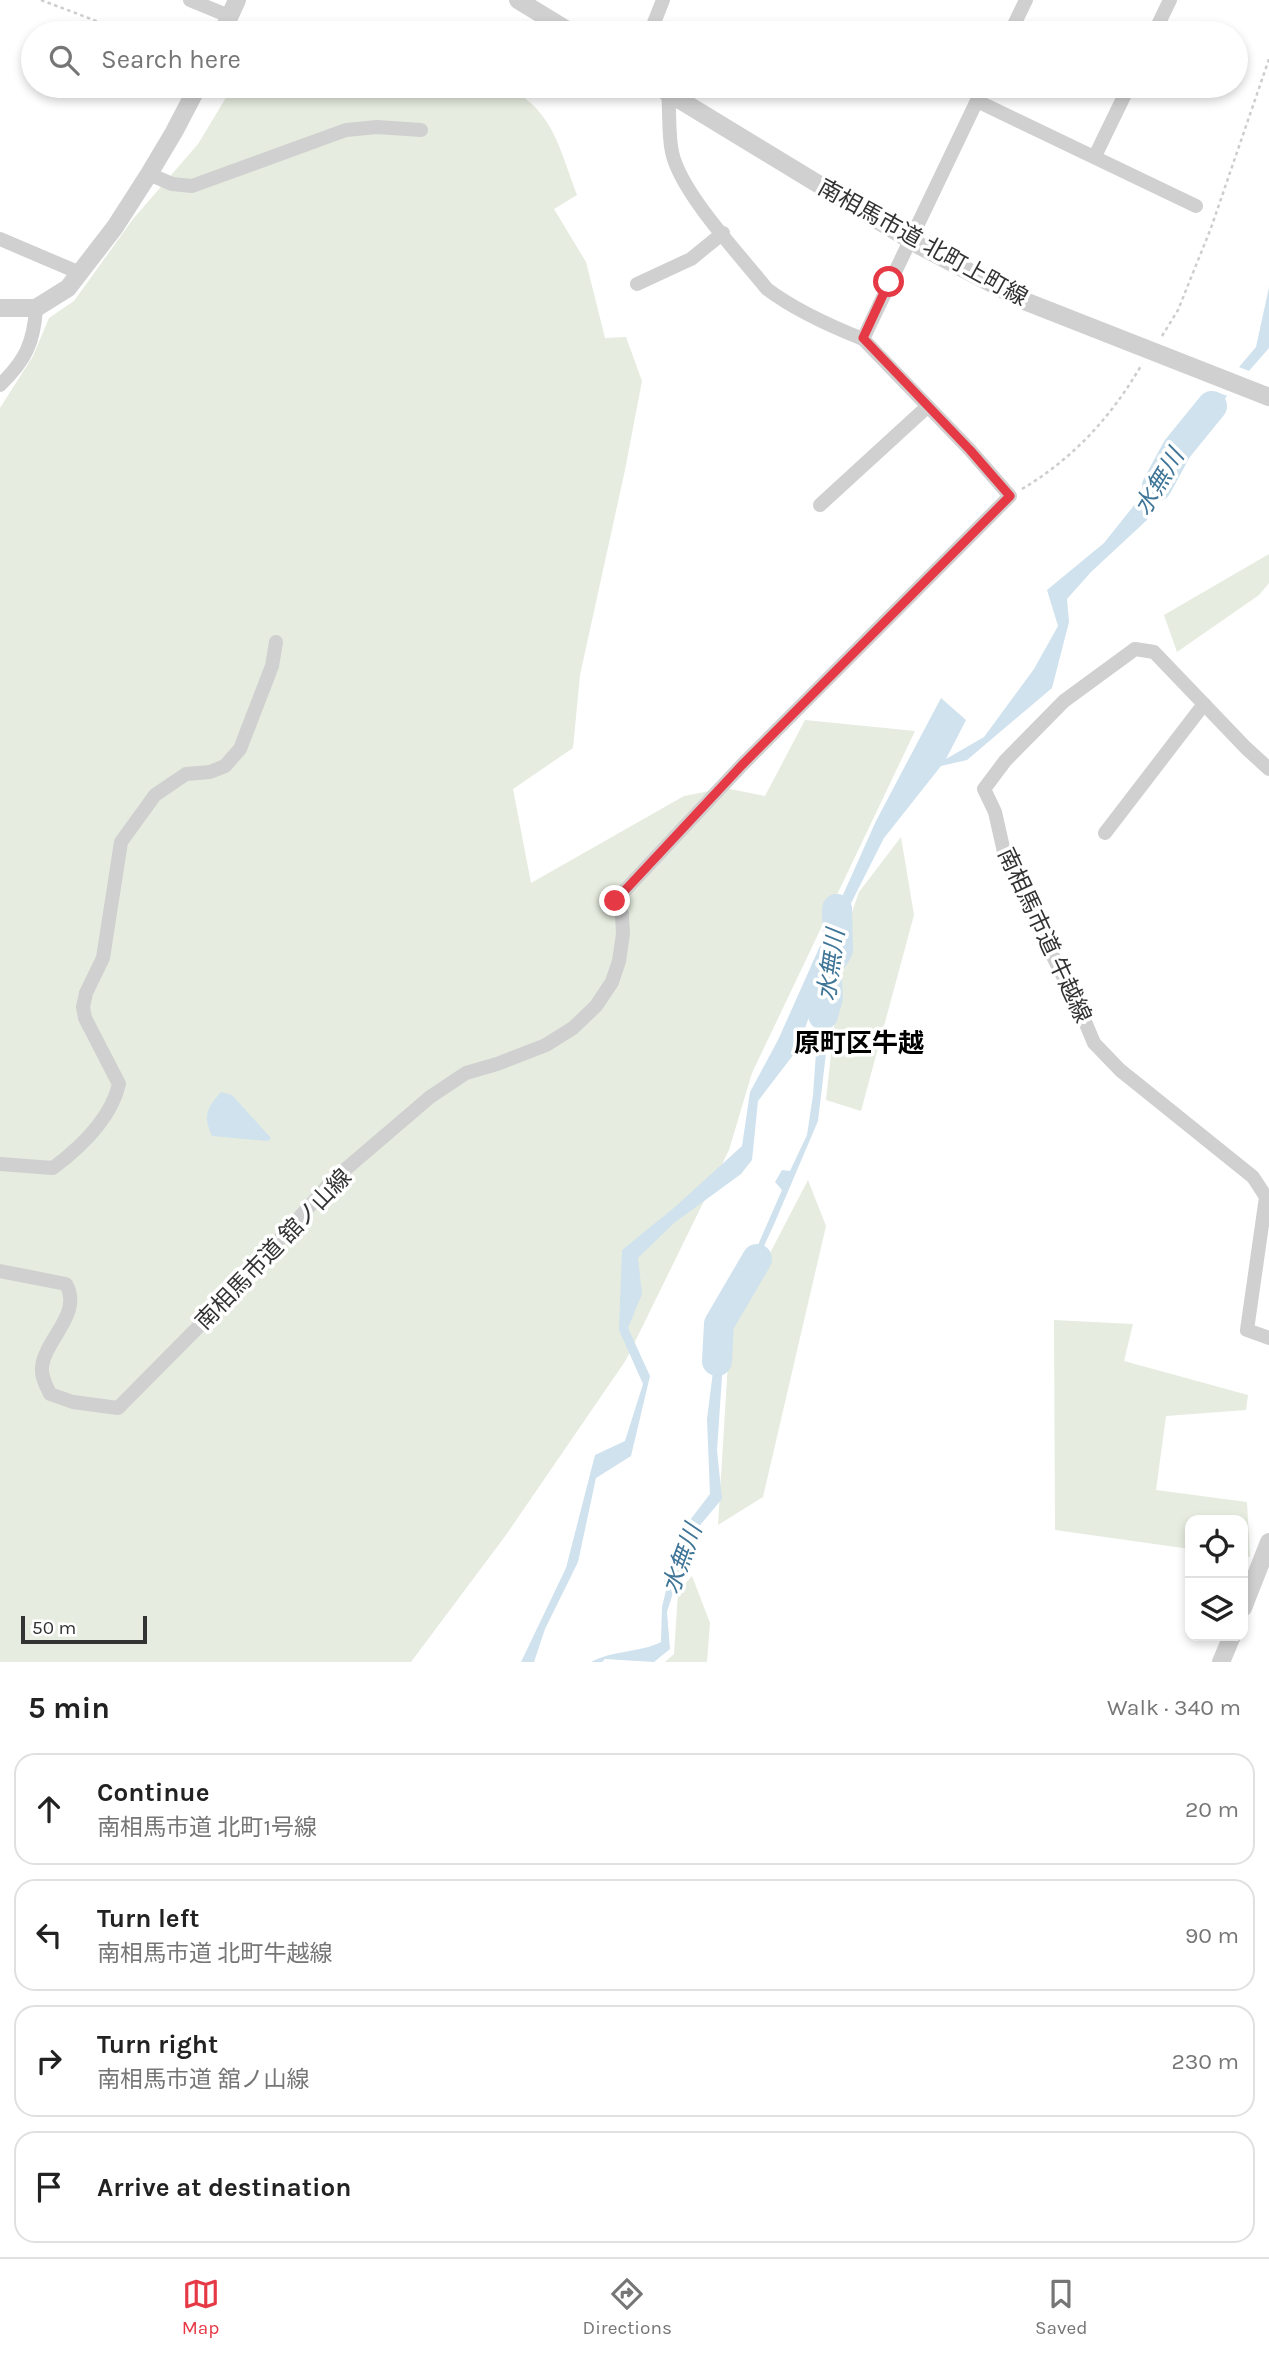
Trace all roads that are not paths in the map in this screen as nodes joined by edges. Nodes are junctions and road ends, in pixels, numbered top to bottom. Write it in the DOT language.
graph roads {
  1 [pos="190,0"];
  2 [pos="518,0"];
  3 [pos="663,0"];
  4 [pos="1026,0"];
  5 [pos="1170,0"];
  6 [pos="233,8"];
  7 [pos="552,21"];
  8 [pos="655,21"];
  9 [pos="1016,21"];
  10 [pos="1160,21"];
  11 [pos="192,98"];
  12 [pos="664,98"];
  13 [pos="678,98"];
  14 [pos="978,98"];
  15 [pos="1123,98"];
  16 [pos="977,101"];
  17 [pos="421,130"];
  18 [pos="1095,156"];
  19 [pos="149,174"];
  20 [pos="1196,206"];
  21 [pos="723,233"];
  22 [pos="0,239"];
  23 [pos="909,239"];
  24 [pos="80,273"];
  25 [pos="637,284"];
  26 [pos="0,308"];
  27 [pos="36,308"];
  28 [pos="863,338"];
  29 [pos="0,385"];
  30 [pos="1269,397"];
  31 [pos="927,407"];
  32 [pos="820,505"];
  33 [pos="275,642"];
  34 [pos="1204,704"];
  35 [pos="1269,769"];
  36 [pos="1105,833"];
  37 [pos="0,1164"];
  38 [pos="0,1271"];
  39 [pos="1269,1338"];
  40 [pos="1269,1542"];
  41 [pos="1248,1595"];
  42 [pos="1230,1641"];
  43 [pos="1221,1662"];
  1 -- 6 [label="street"];
  2 -- 7 [label="street"];
  3 -- 8 [label="street"];
  4 -- 9 [label="street"];
  5 -- 10 [label="street"];
  11 -- 19 [label="street"];
  12 -- 21 [label="street"];
  13 -- 23 [label="street, 南相馬市道 北町上町線"];
  14 -- 16 [label="street"];
  15 -- 18 [label="street"];
  16 -- 18 [label="street"];
  16 -- 23 [label="street"];
  17 -- 19 [label="street"];
  18 -- 20 [label="street"];
  19 -- 24 [label="street"];
  21 -- 25 [label="street"];
  21 -- 28 [label="street"];
  22 -- 24 [label="street"];
  23 -- 28 [label="street"];
  23 -- 30 [label="street, 南相馬市道 北町上町線"];
  24 -- 27 [label="street"];
  26 -- 27 [label="street"];
  27 -- 29 [label="street"];
  28 -- 31 [label="street"];
  31 -- 32 [label="street"];
  31 -- 38 [label="street, 南相馬市道 舘ノ山線"];
  33 -- 37 [label="street"];
  34 -- 35 [label="street, 南相馬市道 牛越線"];
  34 -- 36 [label="street"];
  34 -- 39 [label="street, 南相馬市道 牛越線"];
  40 -- 41 [label="street"];
  42 -- 43 [label="street"];
}
